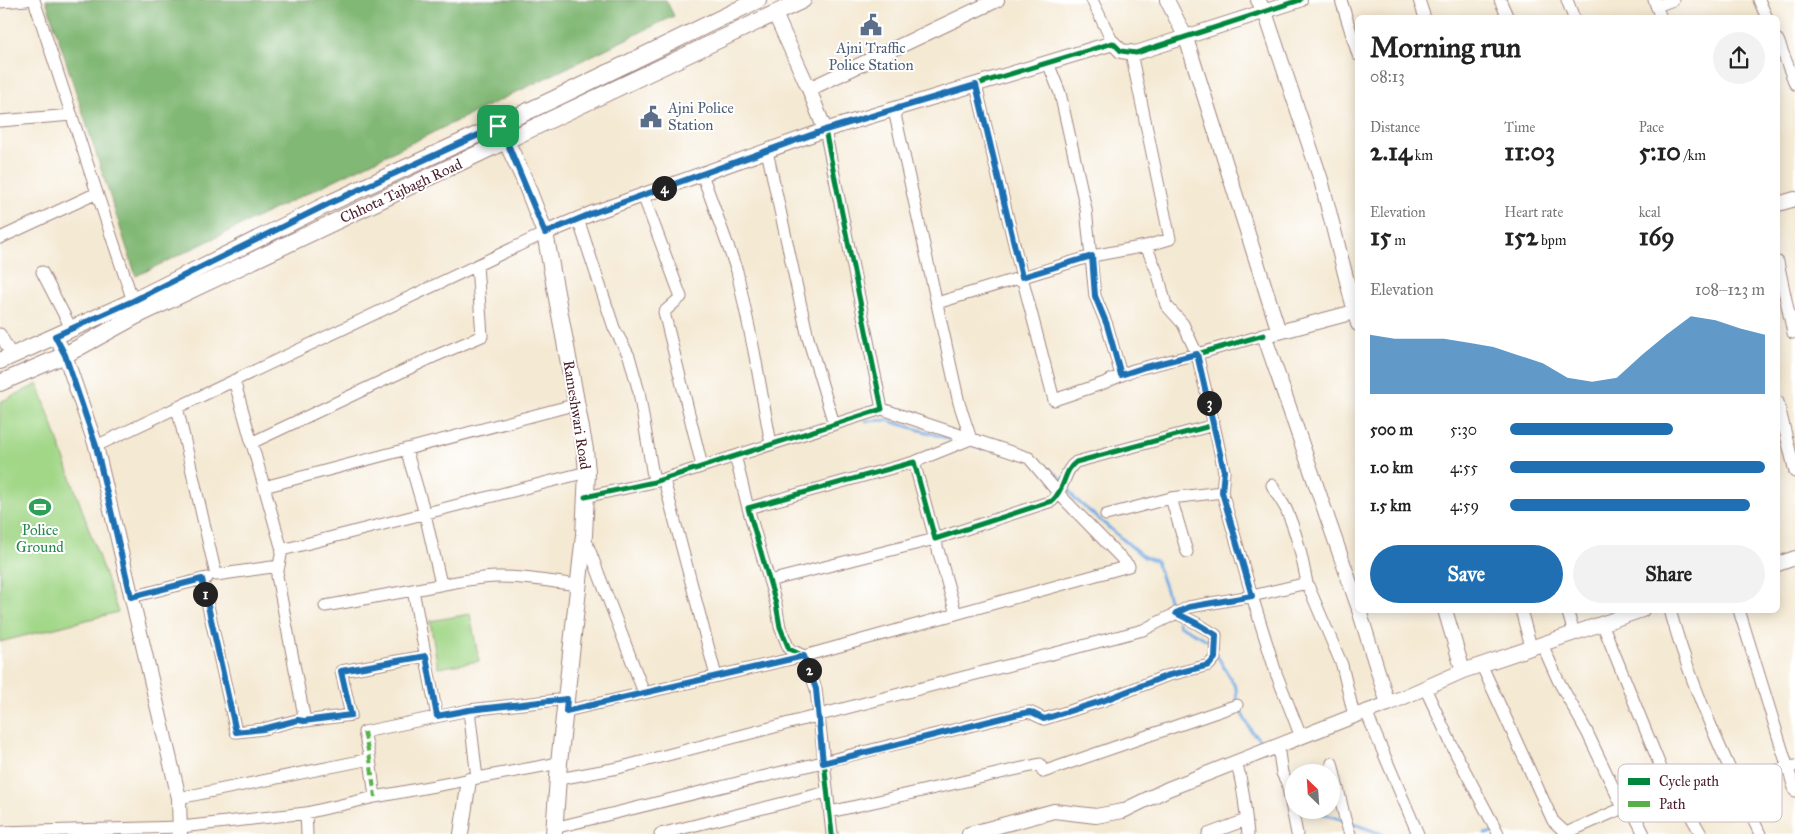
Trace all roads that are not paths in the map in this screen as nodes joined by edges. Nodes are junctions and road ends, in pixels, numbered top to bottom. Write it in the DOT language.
graph roads {
  1 [pos="27,0"];
  2 [pos="34,0"];
  3 [pos="758,0"];
  4 [pos="803,0"];
  5 [pos="997,0"];
  6 [pos="1092,0"];
  7 [pos="1168,0"];
  8 [pos="1300,0"];
  9 [pos="1341,0"];
  10 [pos="1419,0"];
  11 [pos="1500,0"];
  12 [pos="1567,0"];
  13 [pos="1672,0"];
  14 [pos="1759,0"];
  15 [pos="4,1"];
  16 [pos="1262,6"];
  17 [pos="1657,8"];
  18 [pos="775,14"];
  19 [pos="1424,15"];
  20 [pos="1507,15"];
  21 [pos="1573,15"];
  22 [pos="1766,15"];
  23 [pos="1186,38"];
  24 [pos="1113,43"];
  25 [pos="1355,45"];
  26 [pos="1780,45"];
  27 [pos="1131,53"];
  28 [pos="1048,63"];
  29 [pos="1795,84"];
  30 [pos="976,85"];
  31 [pos="809,89"];
  32 [pos="894,110"];
  33 [pos="72,115"];
  34 [pos="0,121"];
  35 [pos="498,126"];
  36 [pos="825,130"];
  37 [pos="507,142"];
  38 [pos="767,151"];
  39 [pos="702,174"];
  40 [pos="97,193"];
  41 [pos="643,195"];
  42 [pos="1795,199"];
  43 [pos="1780,203"];
  44 [pos="578,219"];
  45 [pos="545,233"];
  46 [pos="0,238"];
  47 [pos="1146,246"];
  48 [pos="1092,256"];
  49 [pos="477,265"];
  50 [pos="1780,271"];
  51 [pos="42,272"];
  52 [pos="1022,277"];
  53 [pos="133,301"];
  54 [pos="937,303"];
  55 [pos="1355,312"];
  56 [pos="1355,316"];
  57 [pos="71,328"];
  58 [pos="1279,332"];
  59 [pos="1793,333"];
  60 [pos="0,334"];
  61 [pos="1264,335"];
  62 [pos="55,336"];
  63 [pos="1197,354"];
  64 [pos="65,355"];
  65 [pos="6,358"];
  66 [pos="1121,375"];
  67 [pos="234,380"];
  68 [pos="0,384"];
  69 [pos="577,404"];
  70 [pos="177,407"];
  71 [pos="882,409"];
  72 [pos="1780,410"];
  73 [pos="834,424"];
  74 [pos="1214,425"];
  75 [pos="971,438"];
  76 [pos="251,443"];
  77 [pos="771,444"];
  78 [pos="96,446"];
  79 [pos="406,449"];
  80 [pos="914,462"];
  81 [pos="737,463"];
  82 [pos="702,466"];
  83 [pos="587,472"];
  84 [pos="1795,472"];
  85 [pos="660,483"];
  86 [pos="1272,485"];
  87 [pos="264,487"];
  88 [pos="1222,492"];
  89 [pos="1059,494"];
  90 [pos="585,497"];
  91 [pos="1171,498"];
  92 [pos="748,508"];
  93 [pos="425,514"];
  94 [pos="1106,515"];
  95 [pos="584,535"];
  96 [pos="935,540"];
  97 [pos="282,550"];
  98 [pos="1187,552"];
  99 [pos="1795,558"];
  100 [pos="1780,563"];
  101 [pos="279,566"];
  102 [pos="216,576"];
  103 [pos="202,579"];
  104 [pos="769,582"];
  105 [pos="441,584"];
  106 [pos="1307,584"];
  107 [pos="578,585"];
  108 [pos="413,590"];
  109 [pos="1252,596"];
  110 [pos="131,597"];
  111 [pos="1355,597"];
  112 [pos="325,606"];
  113 [pos="1176,613"];
  114 [pos="1360,613"];
  115 [pos="1445,613"];
  116 [pos="1523,613"];
  117 [pos="1568,613"];
  118 [pos="1633,613"];
  119 [pos="1671,613"];
  120 [pos="1740,613"];
  121 [pos="956,614"];
  122 [pos="1602,624"];
  123 [pos="1574,633"];
  124 [pos="1537,646"];
  125 [pos="426,656"];
  126 [pos="804,656"];
  127 [pos="1481,664"];
  128 [pos="1463,670"];
  129 [pos="716,676"];
  130 [pos="1425,688"];
  131 [pos="644,693"];
  132 [pos="1388,704"];
  133 [pos="566,705"];
  134 [pos="1237,705"];
  135 [pos="469,710"];
  136 [pos="819,714"];
  137 [pos="1360,714"];
  138 [pos="437,716"];
  139 [pos="304,721"];
  140 [pos="1301,737"];
  141 [pos="1274,750"];
  142 [pos="370,759"];
  143 [pos="1236,762"];
  144 [pos="559,763"];
  145 [pos="823,763"];
  146 [pos="1332,763"];
  147 [pos="1664,764"];
  148 [pos="1728,764"];
  149 [pos="1791,767"];
  150 [pos="473,779"];
  151 [pos="558,779"];
  152 [pos="1618,790"];
  153 [pos="1795,791"];
  154 [pos="827,792"];
  155 [pos="375,797"];
  156 [pos="179,798"];
  157 [pos="1618,811"];
  158 [pos="830,812"];
  159 [pos="306,814"];
  160 [pos="1246,820"];
  161 [pos="1636,822"];
  162 [pos="1694,822"];
  163 [pos="1754,822"];
  164 [pos="180,831"];
  165 [pos="554,831"];
  166 [pos="0,832"];
  167 [pos="1572,832"];
  168 [pos="1497,833"];
  169 [pos="307,834"];
  170 [pos="461,834"];
  171 [pos="660,834"];
  172 [pos="832,834"];
  173 [pos="969,834"];
  174 [pos="1208,834"];
  175 [pos="1248,834"];
  176 [pos="1297,834"];
  177 [pos="1350,834"];
  178 [pos="1418,834"];
  179 [pos="1644,834"];
  180 [pos="1701,834"];
  181 [pos="1760,834"];
  1 -- 15 [label="street"];
  2 -- 33 [label="street"];
  3 -- 35 [label="main road"];
  4 -- 18 [label="main road, Chhota Tajbagh Road"];
  5 -- 31 [label="street"];
  6 -- 24 [label="street"];
  7 -- 23 [label="street"];
  8 -- 16 [label="street"];
  9 -- 25 [label="street"];
  10 -- 19 [label="street"];
  11 -- 20 [label="street"];
  12 -- 21 [label="street"];
  13 -- 17 [label="street"];
  14 -- 22 [label="street"];
  16 -- 23 [label="street"];
  16 -- 55 [label="street"];
  18 -- 31 [label="street"];
  18 -- 37 [label="main road, Chhota Tajbagh Road"];
  23 -- 27 [label="street"];
  23 -- 58 [label="street"];
  24 -- 27 [label="street"];
  24 -- 28 [label="street"];
  26 -- 29 [label="street"];
  27 -- 47 [label="street"];
  28 -- 30 [label="street"];
  28 -- 48 [label="street"];
  30 -- 32 [label="street"];
  30 -- 52 [label="street"];
  31 -- 36 [label="street"];
  32 -- 36 [label="street"];
  32 -- 54 [label="street"];
  33 -- 34 [label="street"];
  33 -- 40 [label="street"];
  35 -- 37 [label="main road, Rameshwari Road"];
  35 -- 53 [label="main road"];
  36 -- 38 [label="street"];
  36 -- 71 [label="street"];
  37 -- 45 [label="main road, Rameshwari Road"];
  37 -- 64 [label="main road, Chhota Tajbagh Road"];
  38 -- 39 [label="street"];
  38 -- 73 [label="street"];
  39 -- 41 [label="street"];
  39 -- 77 [label="street"];
  40 -- 46 [label="street"];
  40 -- 53 [label="street"];
  41 -- 44 [label="street"];
  41 -- 82 [label="street"];
  42 -- 43 [label="street"];
  44 -- 45 [label="street"];
  44 -- 85 [label="street"];
  45 -- 49 [label="street"];
  45 -- 69 [label="main road, Rameshwari Road"];
  47 -- 48 [label="street"];
  47 -- 63 [label="street"];
  48 -- 52 [label="street"];
  48 -- 66 [label="street"];
  49 -- 67 [label="street"];
  49 -- 76 [label="street"];
  50 -- 59 [label="street"];
  51 -- 57 [label="street"];
  52 -- 54 [label="street"];
  52 -- 66 [label="street"];
  53 -- 57 [label="main road"];
  54 -- 75 [label="street"];
  56 -- 58 [label="street"];
  57 -- 62 [label="main road"];
  58 -- 61 [label="street"];
  60 -- 65 [label="street"];
  61 -- 63 [label="street"];
  61 -- 111 [label="street"];
  62 -- 64 [label="street"];
  62 -- 65 [label="main road"];
  63 -- 66 [label="street"];
  63 -- 74 [label="street"];
  64 -- 68 [label="main road, Chhota Tajbagh Road"];
  64 -- 78 [label="street"];
  67 -- 70 [label="street"];
  67 -- 76 [label="street"];
  69 -- 79 [label="street"];
  69 -- 83 [label="main road, Rameshwari Road"];
  70 -- 78 [label="street"];
  70 -- 102 [label="street"];
  71 -- 73 [label="street"];
  71 -- 75 [label="street"];
  72 -- 84 [label="street"];
  73 -- 77 [label="street"];
  74 -- 88 [label="street"];
  74 -- 89 [label="street"];
  75 -- 80 [label="street"];
  75 -- 89 [label="street"];
  76 -- 87 [label="street"];
  77 -- 82 [label="street"];
  78 -- 110 [label="street"];
  79 -- 87 [label="street"];
  79 -- 93 [label="street"];
  80 -- 92 [label="street"];
  80 -- 96 [label="street"];
  81 -- 92 [label="street"];
  82 -- 85 [label="street"];
  83 -- 90 [label="main road, Rameshwari Road"];
  83 -- 93 [label="street"];
  85 -- 90 [label="street"];
  85 -- 129 [label="street"];
  86 -- 106 [label="street"];
  87 -- 97 [label="street"];
  88 -- 91 [label="street"];
  88 -- 109 [label="street"];
  89 -- 96 [label="street"];
  89 -- 121 [label="street"];
  90 -- 95 [label="main road, Rameshwari Road"];
  91 -- 94 [label="street"];
  91 -- 98 [label="street"];
  92 -- 104 [label="street"];
  93 -- 97 [label="street"];
  93 -- 105 [label="street"];
  95 -- 107 [label="main road, Rameshwari Road"];
  95 -- 131 [label="street"];
  96 -- 104 [label="street"];
  96 -- 121 [label="street"];
  97 -- 101 [label="street"];
  99 -- 100 [label="street"];
  101 -- 102 [label="street"];
  101 -- 139 [label="street"];
  102 -- 103 [label="street"];
  103 -- 110 [label="street"];
  103 -- 139 [label="street"];
  104 -- 126 [label="street"];
  105 -- 107 [label="street"];
  105 -- 108 [label="street"];
  106 -- 109 [label="street"];
  106 -- 137 [label="street"];
  107 -- 133 [label="main road, Rameshwari Road"];
  108 -- 112 [label="street"];
  108 -- 125 [label="street"];
  109 -- 113 [label="street"];
  109 -- 140 [label="street"];
  110 -- 156 [label="street"];
  113 -- 136 [label="street"];
  113 -- 145 [label="street"];
  114 -- 132 [label="street"];
  115 -- 128 [label="street"];
  116 -- 124 [label="street"];
  117 -- 123 [label="street"];
  118 -- 122 [label="street"];
  119 -- 148 [label="street"];
  120 -- 149 [label="street"];
  121 -- 126 [label="street"];
  122 -- 123 [label="street"];
  122 -- 147 [label="street"];
  123 -- 124 [label="street"];
  124 -- 127 [label="street"];
  124 -- 152 [label="street"];
  125 -- 138 [label="street"];
  125 -- 139 [label="street"];
  126 -- 129 [label="street"];
  126 -- 136 [label="street"];
  127 -- 128 [label="street"];
  127 -- 167 [label="street"];
  128 -- 130 [label="street"];
  129 -- 131 [label="street"];
  130 -- 132 [label="street"];
  130 -- 168 [label="street"];
  131 -- 133 [label="street"];
  132 -- 137 [label="street"];
  133 -- 135 [label="street"];
  133 -- 144 [label="main road, Rameshwari Road"];
  134 -- 158 [label="street"];
  135 -- 138 [label="street"];
  135 -- 150 [label="street"];
  136 -- 145 [label="street"];
  136 -- 151 [label="street"];
  137 -- 140 [label="street"];
  137 -- 178 [label="street"];
  138 -- 142 [label="street"];
  140 -- 141 [label="street"];
  141 -- 143 [label="street"];
  141 -- 176 [label="street"];
  142 -- 155 [label="street"];
  142 -- 156 [label="street"];
  143 -- 160 [label="street"];
  143 -- 173 [label="street"];
  144 -- 150 [label="street"];
  144 -- 151 [label="main road, Rameshwari Road"];
  145 -- 154 [label="street"];
  145 -- 165 [label="street"];
  146 -- 177 [label="street"];
  149 -- 153 [label="street"];
  150 -- 155 [label="street"];
  150 -- 170 [label="street"];
  151 -- 165 [label="main road, Rameshwari Road"];
  154 -- 158 [label="street"];
  154 -- 171 [label="street"];
  155 -- 159 [label="street"];
  156 -- 164 [label="street"];
  157 -- 167 [label="street"];
  158 -- 172 [label="street"];
  159 -- 164 [label="street"];
  159 -- 169 [label="street"];
  160 -- 174 [label="street"];
  160 -- 175 [label="street"];
  161 -- 179 [label="street"];
  162 -- 180 [label="street"];
  163 -- 181 [label="street"];
  164 -- 166 [label="street"];
}
